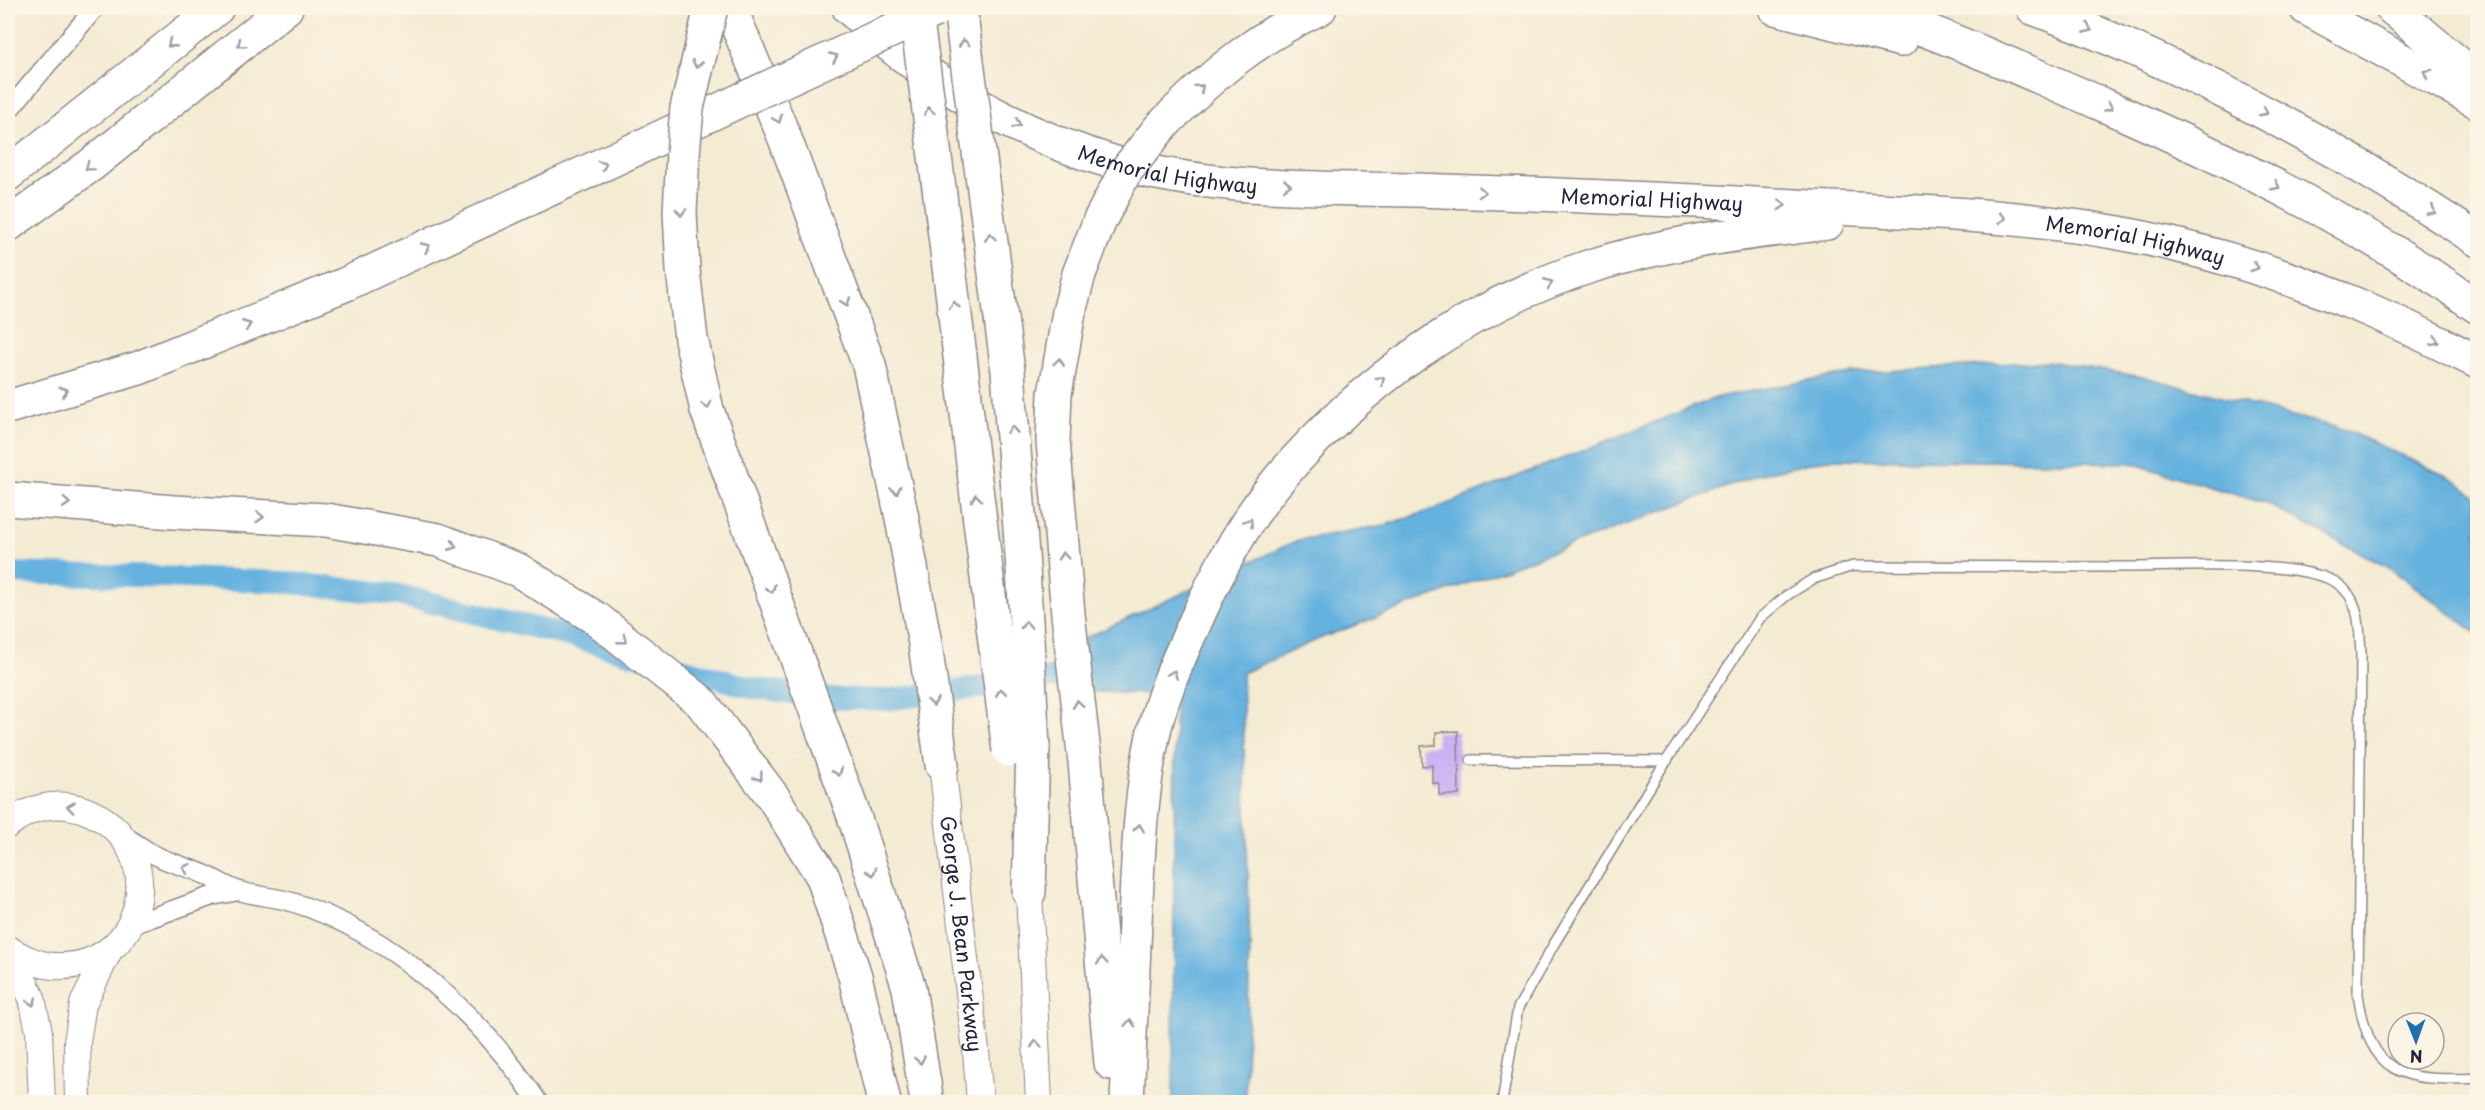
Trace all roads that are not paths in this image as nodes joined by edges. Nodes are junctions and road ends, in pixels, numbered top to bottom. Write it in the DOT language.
graph roads {
  1 [pos="95,8"];
  2 [pos="217,8"];
  3 [pos="286,8"];
  4 [pos="711,8"];
  5 [pos="730,8"];
  6 [pos="849,8"];
  7 [pos="915,8"];
  8 [pos="941,8"];
  9 [pos="960,8"];
  10 [pos="1320,8"];
  11 [pos="1775,8"];
  12 [pos="1867,8"];
  13 [pos="2033,8"];
  14 [pos="2306,8"];
  15 [pos="2392,8"];
  16 [pos="2478,80"];
  17 [pos="2055,84"];
  18 [pos="2478,102"];
  19 [pos="8,111"];
  20 [pos="8,174"];
  21 [pos="1944,213"];
  22 [pos="8,225"];
  23 [pos="2478,240"];
  24 [pos="2478,307"];
  25 [pos="2478,362"];
  26 [pos="8,407"];
  27 [pos="8,499"];
  28 [pos="1021,748"];
  29 [pos="1471,760"];
  30 [pos="1667,760"];
  31 [pos="942,765"];
  32 [pos="8,825"];
  33 [pos="122,834"];
  34 [pos="239,891"];
  35 [pos="1029,892"];
  36 [pos="128,926"];
  37 [pos="8,949"];
  38 [pos="109,951"];
  39 [pos="2478,1078"];
  40 [pos="42,1102"];
  41 [pos="78,1102"];
  42 [pos="538,1102"];
  43 [pos="884,1102"];
  44 [pos="927,1102"];
  45 [pos="980,1102"];
  46 [pos="1039,1102"];
  47 [pos="1115,1102"];
  48 [pos="1127,1102"];
  49 [pos="1502,1102"];
  1 -- 19 [label="street"];
  2 -- 20 [label="highway, one-way"];
  3 -- 22 [label="highway, one-way"];
  4 -- 44 [label="highway, one-way, bridge"];
  5 -- 31 [label="highway, one-way"];
  6 -- 21 [label="highway, Memorial Highway, one-way"];
  28 -- 7 [label="highway, one-way, bridge"];
  26 -- 8 [label="highway, one-way, bridge"];
  28 -- 9 [label="highway, one-way, bridge"];
  47 -- 10 [label="highway, one-way, bridge"];
  11 -- 17 [label="highway"];
  12 -- 17 [label="highway"];
  13 -- 23 [label="highway, one-way"];
  18 -- 14 [label="highway, one-way"];
  15 -- 16 [label="highway"];
  17 -- 24 [label="highway, one-way"];
  21 -- 25 [label="highway, Memorial Highway, one-way"];
  48 -- 21 [label="highway, one-way"];
  27 -- 43 [label="highway, one-way"];
  28 -- 35 [label="highway"];
  29 -- 30 [label="lane"];
  30 -- 39 [label="lane"];
  30 -- 49 [label="lane"];
  31 -- 45 [label="street, George J. Bean Parkway"];
  33 -- 32 [label="street, one-way"];
  34 -- 33 [label="street, one-way"];
  33 -- 36 [label="street"];
  34 -- 36 [label="street"];
  34 -- 42 [label="street"];
  46 -- 35 [label="street, one-way"];
  36 -- 38 [label="street"];
  37 -- 38 [label="street"];
  37 -- 40 [label="street, one-way"];
  38 -- 41 [label="street"];
}
